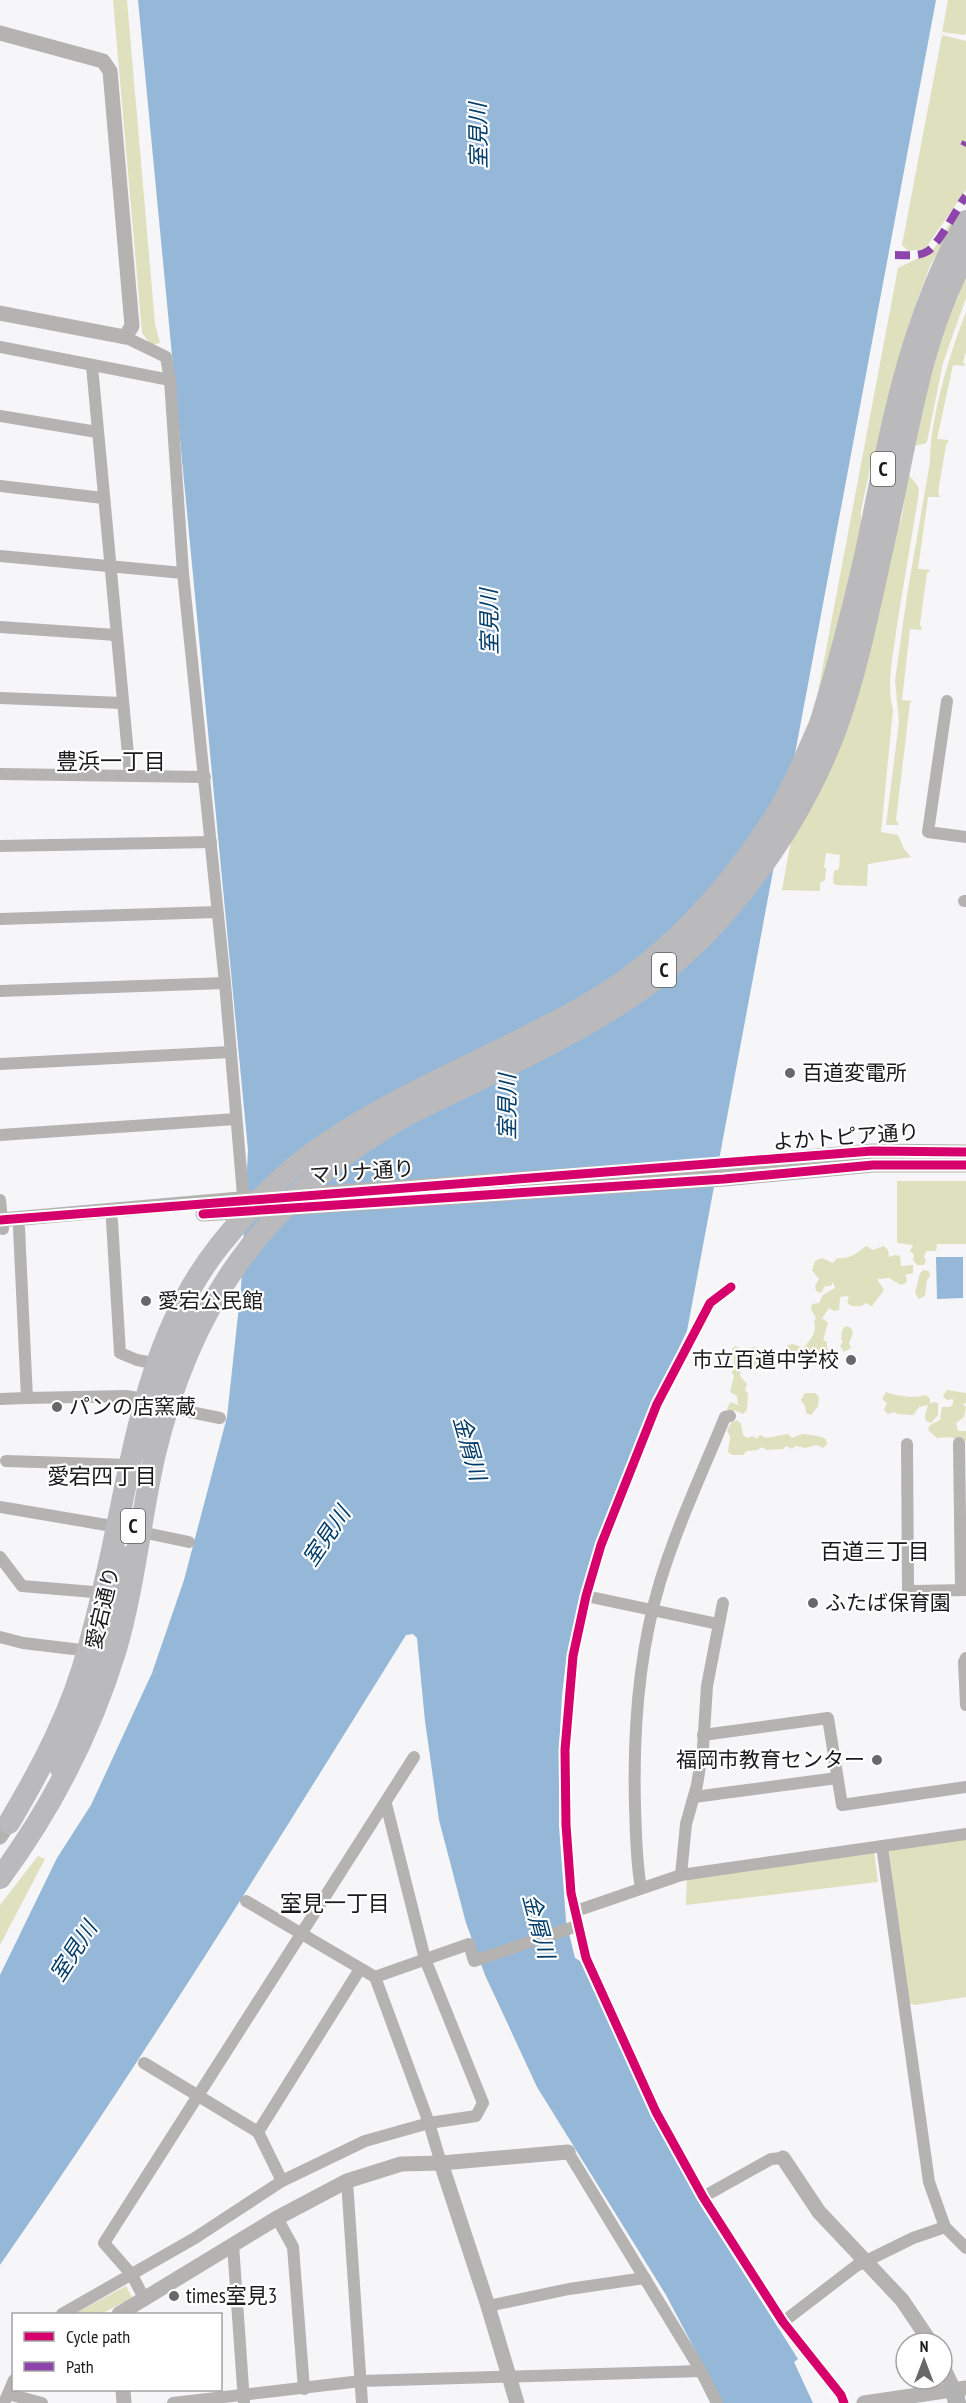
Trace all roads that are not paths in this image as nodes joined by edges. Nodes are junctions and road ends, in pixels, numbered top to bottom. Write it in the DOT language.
graph roads {
  1 [pos="0,33"];
  2 [pos="966,221"];
  3 [pos="966,254"];
  4 [pos="0,313"];
  5 [pos="125,337"];
  6 [pos="0,347"];
  7 [pos="92,366"];
  8 [pos="170,380"];
  9 [pos="0,416"];
  10 [pos="98,432"];
  11 [pos="0,486"];
  12 [pos="103,498"];
  13 [pos="0,556"];
  14 [pos="109,565"];
  15 [pos="183,573"];
  16 [pos="0,627"];
  17 [pos="116,635"];
  18 [pos="0,698"];
  19 [pos="947,701"];
  20 [pos="122,703"];
  21 [pos="0,774"];
  22 [pos="130,776"];
  23 [pos="205,777"];
  24 [pos="966,837"];
  25 [pos="211,842"];
  26 [pos="0,846"];
  27 [pos="217,912"];
  28 [pos="0,919"];
  29 [pos="225,983"];
  30 [pos="0,991"];
  31 [pos="230,1052"];
  32 [pos="0,1064"];
  33 [pos="405,1116"];
  34 [pos="236,1119"];
  35 [pos="0,1135"];
  36 [pos="966,1152"];
  37 [pos="966,1165"];
  38 [pos="726,1171"];
  39 [pos="0,1200"];
  40 [pos="255,1205"];
  41 [pos="112,1221"];
  42 [pos="1,1224"];
  43 [pos="19,1228"];
  44 [pos="731,1287"];
  45 [pos="158,1364"];
  46 [pos="27,1398"];
  47 [pos="0,1399"];
  48 [pos="144,1399"];
  49 [pos="165,1407"];
  50 [pos="730,1416"];
  51 [pos="219,1418"];
  52 [pos="959,1443"];
  53 [pos="907,1444"];
  54 [pos="6,1461"];
  55 [pos="130,1465"];
  56 [pos="0,1507"];
  57 [pos="118,1527"];
  58 [pos="141,1532"];
  59 [pos="189,1542"];
  60 [pos="0,1557"];
  61 [pos="964,1590"];
  62 [pos="105,1593"];
  63 [pos="586,1596"];
  64 [pos="723,1603"];
  65 [pos="653,1611"];
  66 [pos="718,1624"];
  67 [pos="0,1637"];
  68 [pos="90,1651"];
  69 [pos="966,1658"];
  70 [pos="966,1705"];
  71 [pos="703,1735"];
  72 [pos="414,1757"];
  73 [pos="837,1778"];
  74 [pos="966,1787"];
  75 [pos="53,1795"];
  76 [pos="694,1797"];
  77 [pos="386,1804"];
  78 [pos="966,1834"];
  79 [pos="0,1837"];
  80 [pos="882,1846"];
  81 [pos="681,1875"];
  82 [pos="0,1879"];
  83 [pos="641,1888"];
  84 [pos="246,1901"];
  85 [pos="576,1911"];
  86 [pos="577,1926"];
  87 [pos="301,1933"];
  88 [pos="425,1959"];
  89 [pos="360,1969"];
  90 [pos="375,1977"];
  91 [pos="144,2063"];
  92 [pos="197,2097"];
  93 [pos="429,2123"];
  94 [pos="258,2132"];
  95 [pos="568,2152"];
  96 [pos="783,2158"];
  97 [pos="441,2163"];
  98 [pos="282,2181"];
  99 [pos="347,2181"];
  100 [pos="703,2197"];
  101 [pos="277,2218"];
  102 [pos="945,2227"];
  103 [pos="233,2245"];
  104 [pos="966,2248"];
  105 [pos="866,2260"];
  106 [pos="132,2276"];
  107 [pos="645,2278"];
  108 [pos="145,2300"];
  109 [pos="488,2306"];
  110 [pos="64,2313"];
  111 [pos="121,2313"];
  112 [pos="783,2322"];
  113 [pos="924,2331"];
  114 [pos="701,2371"];
  115 [pos="509,2376"];
  116 [pos="361,2381"];
  117 [pos="303,2389"];
  118 [pos="6,2398"];
  119 [pos="958,2398"];
  120 [pos="244,2399"];
  121 [pos="42,2403"];
  122 [pos="173,2403"];
  123 [pos="362,2403"];
  124 [pos="517,2403"];
  125 [pos="717,2403"];
  126 [pos="844,2403"];
  127 [pos="864,2403"];
  1 -- 5 [label="street"];
  2 -- 79 [label="highway, C, bridge"];
  3 -- 33 [label="highway, C"];
  4 -- 5 [label="street"];
  5 -- 8 [label="street"];
  6 -- 7 [label="street"];
  7 -- 8 [label="street"];
  7 -- 10 [label="street"];
  8 -- 15 [label="street"];
  9 -- 10 [label="street"];
  10 -- 12 [label="street"];
  11 -- 12 [label="street"];
  12 -- 14 [label="street"];
  13 -- 14 [label="street"];
  14 -- 15 [label="street"];
  14 -- 17 [label="street"];
  15 -- 23 [label="street"];
  16 -- 17 [label="street"];
  17 -- 20 [label="street"];
  18 -- 20 [label="street"];
  19 -- 24 [label="street"];
  20 -- 22 [label="street"];
  21 -- 22 [label="street"];
  22 -- 23 [label="street"];
  23 -- 25 [label="street"];
  25 -- 26 [label="street"];
  25 -- 27 [label="street"];
  27 -- 28 [label="street"];
  27 -- 29 [label="street"];
  29 -- 30 [label="street"];
  29 -- 31 [label="street"];
  31 -- 32 [label="street"];
  31 -- 34 [label="street"];
  33 -- 75 [label="highway, C, bridge"];
  33 -- 82 [label="highway, C, bridge"];
  34 -- 35 [label="street"];
  34 -- 40 [label="street"];
  36 -- 38 [label="street, よかトピア通り"];
  37 -- 38 [label="street, よかトピア通り"];
  38 -- 40 [label="street, マリナ通り"];
  39 -- 42 [label="street"];
  40 -- 41 [label="street, マリナ通り"];
  40 -- 42 [label="street, マリナ通り"];
  40 -- 45 [label="street, 愛宕通り"];
  40 -- 49 [label="street, 愛宕通り"];
  41 -- 43 [label="street, マリナ通り"];
  41 -- 45 [label="street"];
  42 -- 43 [label="street, マリナ通り"];
  43 -- 46 [label="street"];
  44 -- 63 [label="street"];
  45 -- 48 [label="street, 愛宕通り"];
  46 -- 47 [label="street"];
  46 -- 48 [label="street"];
  48 -- 55 [label="street, 愛宕通り"];
  49 -- 51 [label="street"];
  49 -- 58 [label="street, 愛宕通り"];
  50 -- 65 [label="street"];
  52 -- 61 [label="street"];
  53 -- 61 [label="street"];
  54 -- 55 [label="street"];
  55 -- 57 [label="street, 愛宕通り"];
  56 -- 57 [label="street"];
  57 -- 62 [label="street, 愛宕通り"];
  58 -- 59 [label="street"];
  58 -- 75 [label="street, 愛宕通り"];
  60 -- 62 [label="street"];
  62 -- 68 [label="street, 愛宕通り"];
  63 -- 65 [label="street"];
  63 -- 85 [label="street"];
  64 -- 66 [label="street"];
  65 -- 66 [label="street"];
  65 -- 83 [label="street"];
  66 -- 71 [label="street"];
  67 -- 68 [label="street"];
  68 -- 79 [label="street, 愛宕通り"];
  69 -- 70 [label="street"];
  71 -- 73 [label="street"];
  71 -- 76 [label="street"];
  72 -- 77 [label="street"];
  73 -- 74 [label="street"];
  73 -- 76 [label="street"];
  75 -- 82 [label="street, 愛宕通り"];
  76 -- 81 [label="street"];
  77 -- 87 [label="street"];
  77 -- 88 [label="street"];
  78 -- 80 [label="street"];
  80 -- 81 [label="street"];
  80 -- 102 [label="street"];
  81 -- 83 [label="street"];
  83 -- 85 [label="street"];
  84 -- 87 [label="street"];
  85 -- 86 [label="street"];
  86 -- 88 [label="street"];
  86 -- 100 [label="street"];
  87 -- 89 [label="street"];
  87 -- 92 [label="street"];
  88 -- 90 [label="street"];
  88 -- 93 [label="street"];
  89 -- 90 [label="street"];
  89 -- 94 [label="street"];
  90 -- 93 [label="street"];
  91 -- 92 [label="street"];
  92 -- 94 [label="street"];
  92 -- 106 [label="street"];
  93 -- 97 [label="street"];
  93 -- 98 [label="street"];
  94 -- 98 [label="street"];
  95 -- 97 [label="street"];
  95 -- 107 [label="street"];
  96 -- 100 [label="street"];
  96 -- 105 [label="street"];
  97 -- 99 [label="street"];
  97 -- 109 [label="street"];
  98 -- 106 [label="street"];
  99 -- 101 [label="street"];
  99 -- 116 [label="street"];
  100 -- 112 [label="street"];
  101 -- 103 [label="street"];
  101 -- 117 [label="street"];
  102 -- 104 [label="street"];
  102 -- 105 [label="street"];
  103 -- 108 [label="street"];
  103 -- 120 [label="street"];
  105 -- 112 [label="street"];
  105 -- 113 [label="street"];
  106 -- 108 [label="street"];
  106 -- 110 [label="street"];
  107 -- 109 [label="street"];
  107 -- 114 [label="street"];
  108 -- 111 [label="street"];
  109 -- 115 [label="street"];
  112 -- 126 [label="street"];
  114 -- 115 [label="street"];
  114 -- 125 [label="street"];
  115 -- 116 [label="street"];
  115 -- 124 [label="street"];
  116 -- 117 [label="street"];
  116 -- 123 [label="street"];
  117 -- 120 [label="street"];
  118 -- 121 [label="street"];
  119 -- 127 [label="street"];
  120 -- 122 [label="street"];
}
